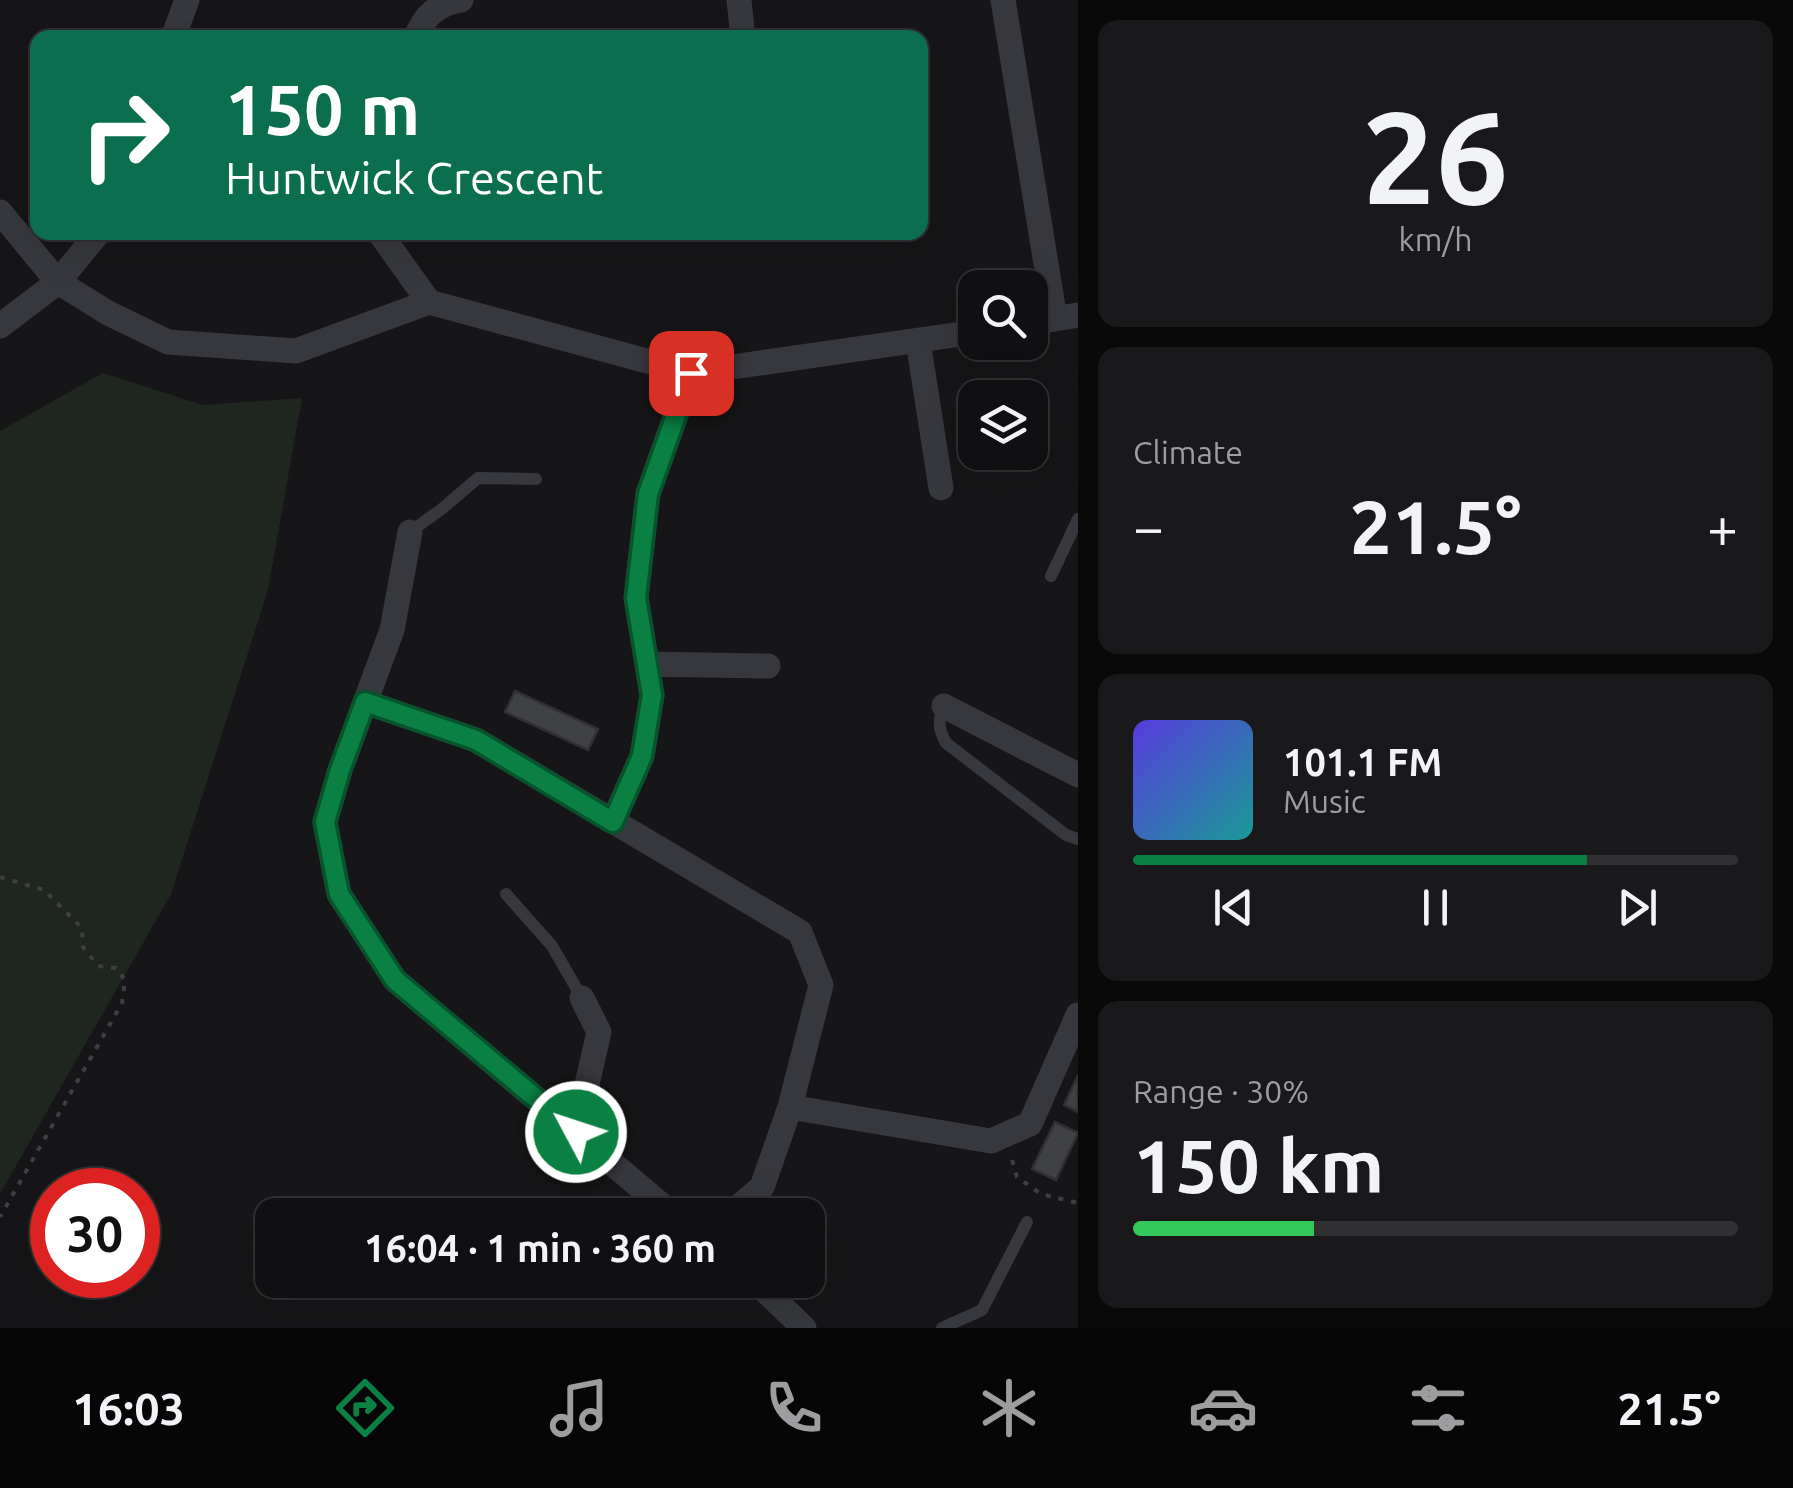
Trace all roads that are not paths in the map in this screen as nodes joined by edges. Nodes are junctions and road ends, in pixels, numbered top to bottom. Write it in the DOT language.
graph roads {
  1 [pos="188,0"];
  2 [pos="461,0"];
  3 [pos="739,0"];
  4 [pos="1003,0"];
  5 [pos="177,30"];
  6 [pos="419,30"];
  7 [pos="743,30"];
  8 [pos="0,212"];
  9 [pos="92,240"];
  10 [pos="385,240"];
  11 [pos="58,282"];
  12 [pos="429,302"];
  13 [pos="1054,319"];
  14 [pos="0,326"];
  15 [pos="958,335"];
  16 [pos="918,342"];
  17 [pos="691,373"];
  18 [pos="536,480"];
  19 [pos="941,488"];
  20 [pos="1078,519"];
  21 [pos="410,532"];
  22 [pos="1051,576"];
  23 [pos="647,664"];
  24 [pos="768,666"];
  25 [pos="365,702"];
  26 [pos="944,706"];
  27 [pos="1078,775"];
  28 [pos="613,822"];
  29 [pos="1078,840"];
  30 [pos="506,894"];
  31 [pos="582,998"];
  32 [pos="1078,1015"];
  33 [pos="790,1107"];
  34 [pos="576,1132"];
  35 [pos="654,1198"];
  36 [pos="749,1198"];
  37 [pos="1026,1222"];
  38 [pos="773,1298"];
  39 [pos="804,1328"];
  40 [pos="942,1328"];
  1 -- 5 [label="street"];
  2 -- 6 [label="street"];
  3 -- 7 [label="street"];
  4 -- 13 [label="street"];
  8 -- 11 [label="street"];
  9 -- 11 [label="street"];
  10 -- 12 [label="street"];
  11 -- 12 [label="street"];
  11 -- 14 [label="street"];
  12 -- 17 [label="street"];
  15 -- 16 [label="street"];
  16 -- 17 [label="street"];
  16 -- 19 [label="street"];
  17 -- 23 [label="street"];
  18 -- 21 [label="lane"];
  20 -- 22 [label="lane"];
  21 -- 25 [label="street"];
  23 -- 24 [label="street"];
  23 -- 28 [label="street"];
  25 -- 28 [label="street"];
  25 -- 34 [label="street"];
  26 -- 27 [label="street"];
  26 -- 29 [label="lane"];
  28 -- 33 [label="street"];
  30 -- 31 [label="lane"];
  31 -- 34 [label="street"];
  32 -- 33 [label="street"];
  33 -- 36 [label="street"];
  34 -- 35 [label="street"];
  37 -- 40 [label="lane"];
  38 -- 39 [label="street"];
}
